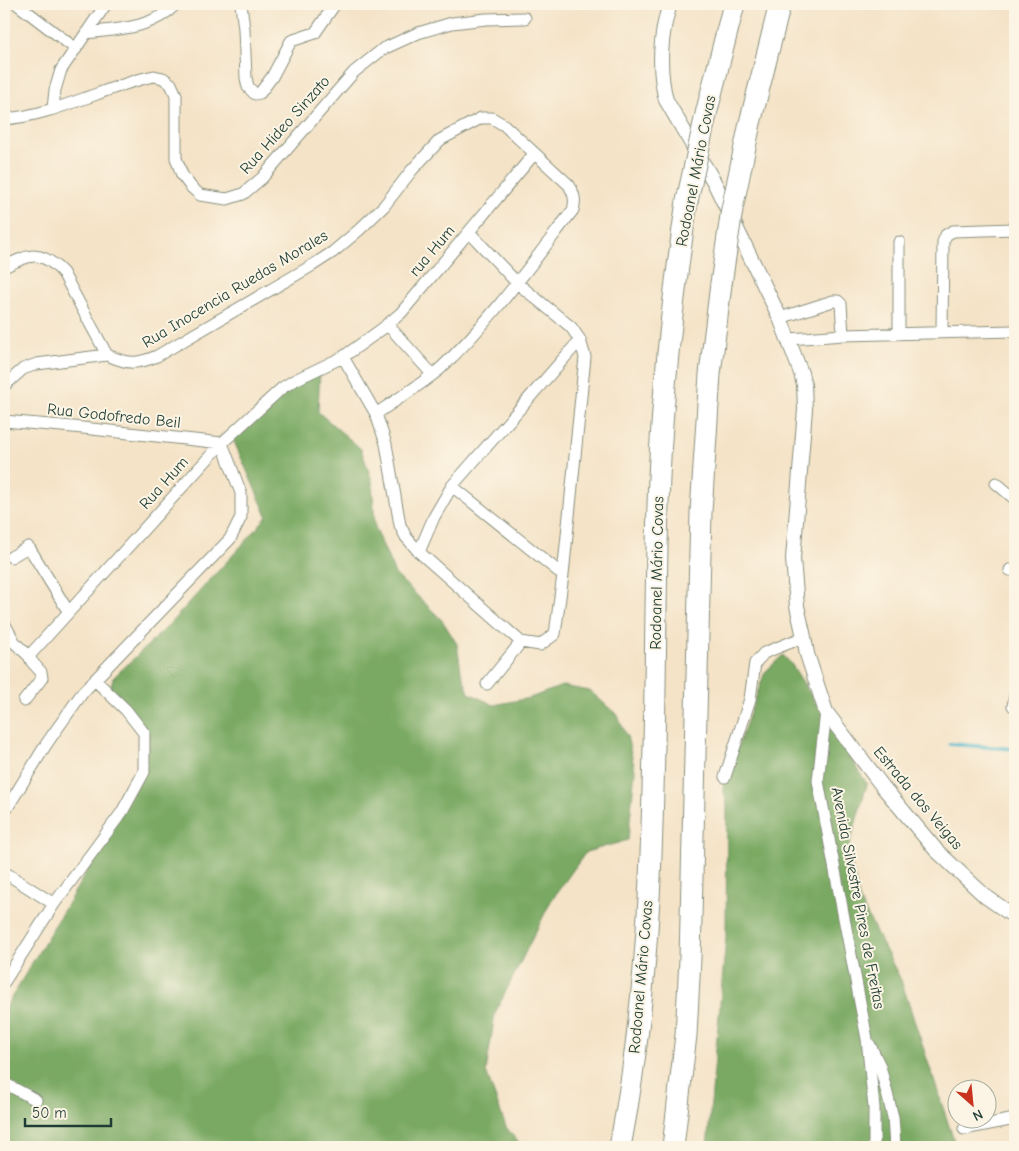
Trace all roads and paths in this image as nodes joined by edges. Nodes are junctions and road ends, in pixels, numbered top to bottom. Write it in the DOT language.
graph roads {
  1 [pos="17,4"];
  2 [pos="106,4"];
  3 [pos="176,4"];
  4 [pos="241,4"];
  5 [pos="335,4"];
  6 [pos="670,4"];
  7 [pos="734,4"];
  8 [pos="780,4"];
  9 [pos="525,18"];
  10 [pos="86,33"];
  11 [pos="76,48"];
  12 [pos="53,108"];
  13 [pos="4,118"];
  14 [pos="534,154"];
  15 [pos="1015,230"];
  16 [pos="469,232"];
  17 [pos="899,242"];
  18 [pos="4,267"];
  19 [pos="517,284"];
  20 [pos="780,318"];
  21 [pos="387,324"];
  22 [pos="1015,331"];
  23 [pos="942,332"];
  24 [pos="899,334"];
  25 [pos="843,335"];
  26 [pos="790,339"];
  27 [pos="580,340"];
  28 [pos="107,355"];
  29 [pos="343,357"];
  30 [pos="432,374"];
  31 [pos="4,386"];
  32 [pos="376,414"];
  33 [pos="4,422"];
  34 [pos="222,443"];
  35 [pos="996,483"];
  36 [pos="452,486"];
  37 [pos="1015,499"];
  38 [pos="419,552"];
  39 [pos="11,557"];
  40 [pos="564,575"];
  41 [pos="68,611"];
  42 [pos="4,623"];
  43 [pos="804,637"];
  44 [pos="520,642"];
  45 [pos="29,656"];
  46 [pos="95,680"];
  47 [pos="487,684"];
  48 [pos="24,700"];
  49 [pos="826,712"];
  50 [pos="725,778"];
  51 [pos="4,813"];
  52 [pos="4,872"];
  53 [pos="54,904"];
  54 [pos="1015,917"];
  55 [pos="4,982"];
  56 [pos="867,1040"];
  57 [pos="4,1083"];
  58 [pos="36,1100"];
  59 [pos="1015,1119"];
  60 [pos="964,1129"];
  61 [pos="620,1147"];
  62 [pos="673,1147"];
  63 [pos="874,1147"];
  64 [pos="896,1147"];
  1 -- 11 [label="street"];
  2 -- 10 [label="street"];
  3 -- 10 [label="street"];
  4 -- 5 [label="street"];
  6 -- 20 [label="street, Avenida Silvestre Pires de Freitas"];
  7 -- 61 [label="highway, Rodoanel Mário Covas, bridge"];
  8 -- 62 [label="highway, bridge"];
  9 -- 12 [label="street, Rua Hideo Sinzato"];
  10 -- 11 [label="street"];
  11 -- 12 [label="street"];
  12 -- 13 [label="street, Rua Hideo Sinzato"];
  14 -- 16 [label="street, rua Hum"];
  14 -- 19 [label="street"];
  14 -- 28 [label="street, Rua Inocencia Ruedas Morales"];
  15 -- 23 [label="street"];
  16 -- 19 [label="street"];
  16 -- 21 [label="street, rua Hum"];
  17 -- 24 [label="street"];
  18 -- 28 [label="street"];
  19 -- 27 [label="street"];
  19 -- 30 [label="street"];
  20 -- 25 [label="street"];
  20 -- 26 [label="street, Avenida Silvestre Pires de Freitas"];
  21 -- 29 [label="street, rua Hum"];
  21 -- 30 [label="street"];
  22 -- 23 [label="street"];
  23 -- 24 [label="street"];
  24 -- 25 [label="street"];
  25 -- 26 [label="street"];
  26 -- 43 [label="street, Avenida Silvestre Pires de Freitas"];
  27 -- 36 [label="street"];
  27 -- 40 [label="street"];
  28 -- 31 [label="street"];
  29 -- 32 [label="street"];
  29 -- 34 [label="street, Rua Hum"];
  30 -- 32 [label="street"];
  32 -- 38 [label="street"];
  33 -- 34 [label="street, Rua Godofredo Beil"];
  34 -- 41 [label="street, Rua Hum"];
  34 -- 46 [label="street"];
  35 -- 37 [label="street"];
  36 -- 38 [label="street"];
  36 -- 40 [label="street"];
  38 -- 44 [label="street"];
  39 -- 41 [label="street"];
  40 -- 44 [label="street"];
  41 -- 45 [label="street, Rua Hum"];
  42 -- 45 [label="street"];
  43 -- 49 [label="street, Avenida Silvestre Pires de Freitas"];
  43 -- 50 [label="street"];
  44 -- 47 [label="street"];
  45 -- 48 [label="street"];
  46 -- 51 [label="street"];
  46 -- 53 [label="street"];
  49 -- 54 [label="street, Estrada dos Veigas"];
  49 -- 56 [label="street, Avenida Silvestre Pires de Freitas"];
  52 -- 53 [label="street"];
  53 -- 55 [label="street"];
  56 -- 63 [label="street, Avenida Silvestre Pires de Freitas"];
  56 -- 64 [label="street"];
  57 -- 58 [label="street"];
  59 -- 60 [label="street"];
}
